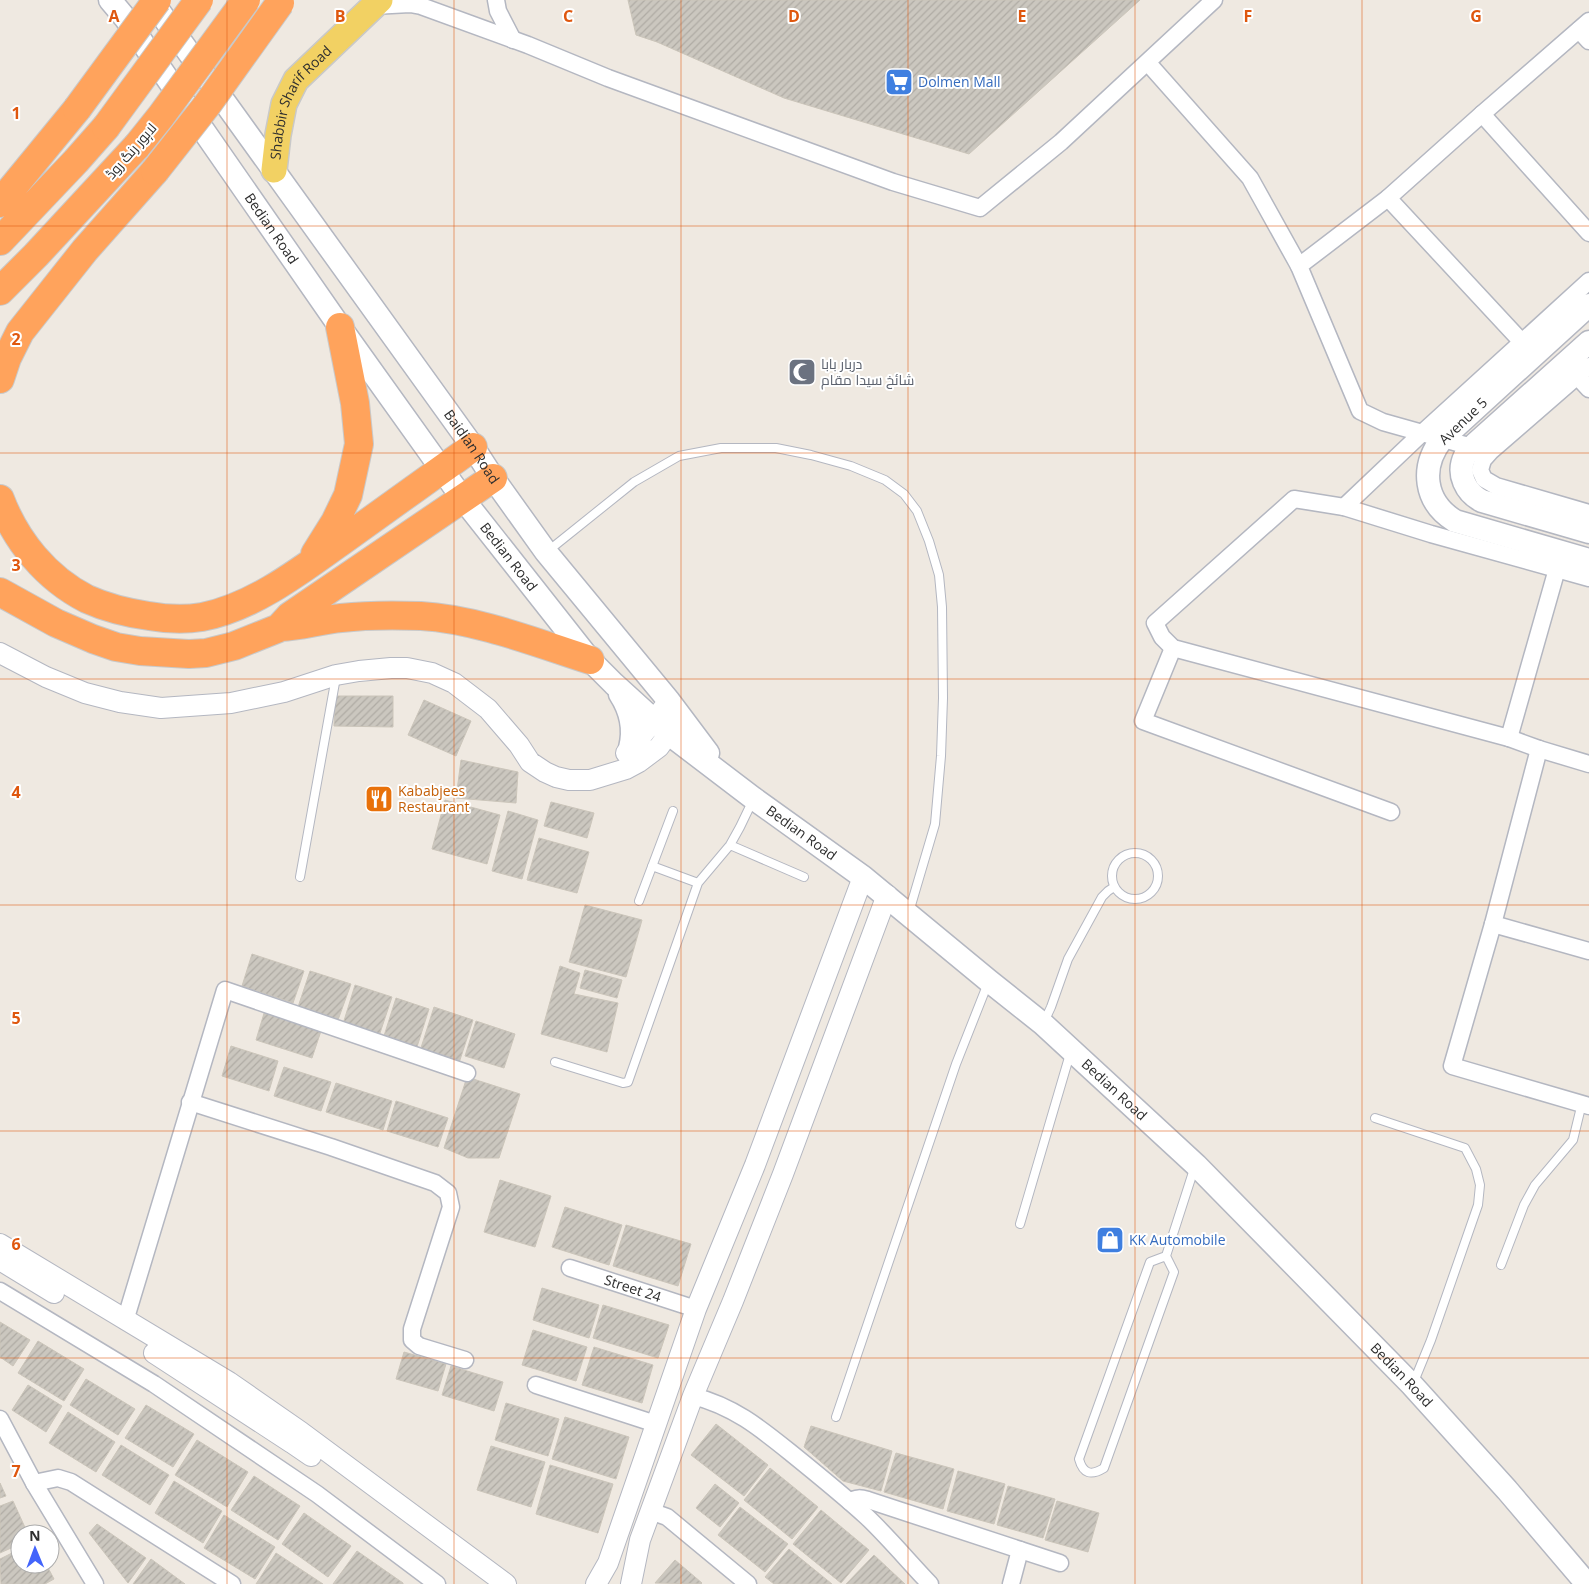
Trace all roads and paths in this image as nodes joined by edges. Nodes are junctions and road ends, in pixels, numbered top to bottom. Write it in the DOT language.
graph roads {
  1 [pos="110,0"];
  2 [pos="151,0"];
  3 [pos="157,0"];
  4 [pos="199,0"];
  5 [pos="246,0"];
  6 [pos="496,0"];
  7 [pos="1214,0"];
  8 [pos="281,1"];
  9 [pos="377,3"];
  10 [pos="1586,31"];
  11 [pos="513,40"];
  12 [pos="1148,63"];
  13 [pos="1482,114"];
  14 [pos="274,170"];
  15 [pos="1388,198"];
  16 [pos="0,203"];
  17 [pos="1589,233"];
  18 [pos="0,241"];
  19 [pos="85,250"];
  20 [pos="1299,266"];
  21 [pos="1589,280"];
  22 [pos="0,291"];
  23 [pos="1589,305"];
  24 [pos="0,327"];
  25 [pos="340,327"];
  26 [pos="1521,342"];
  27 [pos="1589,342"];
  28 [pos="1583,371"];
  29 [pos="0,379"];
  30 [pos="1589,389"];
  31 [pos="1431,437"];
  32 [pos="473,447"];
  33 [pos="1472,447"];
  34 [pos="442,469"];
  35 [pos="493,478"];
  36 [pos="0,499"];
  37 [pos="463,499"];
  38 [pos="1344,507"];
  39 [pos="1589,513"];
  40 [pos="1589,532"];
  41 [pos="1461,533"];
  42 [pos="546,552"];
  43 [pos="1589,560"];
  44 [pos="307,566"];
  45 [pos="1557,569"];
  46 [pos="1589,578"];
  47 [pos="0,592"];
  48 [pos="279,628"];
  49 [pos="1173,648"];
  50 [pos="0,652"];
  51 [pos="590,660"];
  52 [pos="336,675"];
  53 [pos="614,684"];
  54 [pos="668,718"];
  55 [pos="1509,738"];
  56 [pos="630,748"];
  57 [pos="1539,749"];
  58 [pos="1589,764"];
  59 [pos="608,774"];
  60 [pos="753,798"];
  61 [pos="673,812"];
  62 [pos="1391,812"];
  63 [pos="730,844"];
  64 [pos="652,866"];
  65 [pos="863,876"];
  66 [pos="300,877"];
  67 [pos="804,877"];
  68 [pos="698,884"];
  69 [pos="1114,887"];
  70 [pos="887,895"];
  71 [pos="640,901"];
  72 [pos="908,914"];
  73 [pos="1493,924"];
  74 [pos="1589,951"];
  75 [pos="989,981"];
  76 [pos="1043,1024"];
  77 [pos="1072,1050"];
  78 [pos="555,1062"];
  79 [pos="467,1073"];
  80 [pos="190,1102"];
  81 [pos="1585,1104"];
  82 [pos="1375,1118"];
  83 [pos="755,1165"];
  84 [pos="1196,1165"];
  85 [pos="783,1174"];
  86 [pos="1020,1224"];
  87 [pos="0,1244"];
  88 [pos="1166,1256"];
  89 [pos="0,1260"];
  90 [pos="1501,1264"];
  91 [pos="570,1268"];
  92 [pos="704,1290"];
  93 [pos="0,1291"];
  94 [pos="733,1301"];
  95 [pos="696,1310"];
  96 [pos="125,1321"];
  97 [pos="464,1360"];
  98 [pos="536,1385"];
  99 [pos="1412,1385"];
  100 [pos="694,1396"];
  101 [pos="836,1417"];
  102 [pos="0,1419"];
  103 [pos="656,1424"];
  104 [pos="34,1483"];
  105 [pos="850,1502"];
  106 [pos="650,1511"];
  107 [pos="619,1533"];
  108 [pos="640,1540"];
  109 [pos="1020,1550"];
  110 [pos="1060,1563"];
  111 [pos="95,1584"];
  112 [pos="232,1584"];
  113 [pos="436,1584"];
  114 [pos="484,1584"];
  115 [pos="506,1584"];
  116 [pos="596,1584"];
  117 [pos="631,1584"];
  118 [pos="748,1584"];
  119 [pos="930,1584"];
  120 [pos="1011,1584"];
  121 [pos="1588,1584"];
  1 -- 25 [label="main road, Bedian Road"];
  2 -- 14 [label="main road, Baidian Road"];
  3 -- 16 [label="highway, bridge"];
  4 -- 18 [label="highway, bridge"];
  5 -- 22 [label="highway, لاہور رنگ روڈ, bridge"];
  6 -- 11 [label="street"];
  7 -- 12 [label="street"];
  8 -- 19 [label="highway, bridge"];
  9 -- 11 [label="street"];
  9 -- 14 [label="main road, Shabbir Sharif Road"];
  10 -- 13 [label="street"];
  11 -- 12 [label="street"];
  12 -- 20 [label="street"];
  13 -- 15 [label="street"];
  13 -- 17 [label="street"];
  14 -- 32 [label="main road, Baidian Road"];
  15 -- 20 [label="street"];
  15 -- 26 [label="street"];
  19 -- 24 [label="highway"];
  19 -- 29 [label="highway"];
  20 -- 31 [label="street"];
  21 -- 26 [label="street"];
  23 -- 31 [label="main road, Avenue 5"];
  25 -- 34 [label="main road, Bedian Road"];
  25 -- 44 [label="highway"];
  26 -- 31 [label="street"];
  27 -- 33 [label="main road, Avenue 5"];
  28 -- 30 [label="street"];
  28 -- 39 [label="street"];
  31 -- 33 [label="street"];
  31 -- 38 [label="street"];
  31 -- 41 [label="main road, Avenue 5"];
  32 -- 34 [label="highway"];
  32 -- 35 [label="main road, Baidian Road"];
  33 -- 40 [label="main road, Avenue 5"];
  34 -- 37 [label="main road, Bedian Road"];
  34 -- 44 [label="highway"];
  35 -- 37 [label="highway"];
  35 -- 42 [label="main road, Baidian Road"];
  36 -- 44 [label="highway"];
  37 -- 48 [label="highway"];
  37 -- 51 [label="main road, Bedian Road"];
  38 -- 41 [label="street"];
  38 -- 49 [label="street"];
  41 -- 43 [label="main road, Avenue 5"];
  41 -- 45 [label="street"];
  42 -- 54 [label="main road, Baidian Road"];
  42 -- 72 [label="lane"];
  45 -- 46 [label="street"];
  45 -- 55 [label="street"];
  47 -- 48 [label="highway"];
  48 -- 51 [label="highway"];
  49 -- 55 [label="street"];
  49 -- 62 [label="street"];
  50 -- 52 [label="street"];
  51 -- 53 [label="main road, Bedian Road"];
  52 -- 59 [label="street"];
  52 -- 66 [label="lane"];
  53 -- 54 [label="main road, Bedian Road"];
  53 -- 56 [label="main road"];
  54 -- 56 [label="street"];
  54 -- 59 [label="street"];
  54 -- 60 [label="main road, Bedian Road"];
  55 -- 57 [label="street"];
  56 -- 59 [label="street"];
  57 -- 58 [label="street"];
  57 -- 73 [label="street"];
  60 -- 63 [label="lane"];
  60 -- 65 [label="main road, Bedian Road"];
  61 -- 64 [label="lane"];
  63 -- 67 [label="lane"];
  63 -- 68 [label="lane"];
  64 -- 68 [label="lane"];
  64 -- 71 [label="lane"];
  65 -- 70 [label="main road, Bedian Road"];
  65 -- 83 [label="street"];
  68 -- 78 [label="lane"];
  69 -- 69 [label="lane"];
  69 -- 76 [label="lane"];
  70 -- 72 [label="main road, Bedian Road"];
  70 -- 85 [label="street"];
  72 -- 75 [label="main road, Bedian Road"];
  73 -- 74 [label="street"];
  73 -- 81 [label="street"];
  75 -- 76 [label="main road, Bedian Road"];
  75 -- 101 [label="lane"];
  76 -- 77 [label="main road, Bedian Road"];
  77 -- 84 [label="main road, Bedian Road"];
  77 -- 86 [label="lane"];
  79 -- 80 [label="street"];
  80 -- 96 [label="street"];
  80 -- 97 [label="street"];
  81 -- 90 [label="lane"];
  82 -- 99 [label="lane"];
  83 -- 85 [label="street"];
  83 -- 92 [label="street"];
  84 -- 88 [label="lane"];
  84 -- 99 [label="main road, Bedian Road"];
  85 -- 94 [label="street"];
  87 -- 96 [label="street"];
  88 -- 88 [label="lane"];
  89 -- 114 [label="street"];
  91 -- 95 [label="street, Street 24"];
  92 -- 94 [label="street"];
  92 -- 95 [label="street"];
  93 -- 113 [label="street"];
  94 -- 100 [label="street"];
  95 -- 103 [label="street"];
  96 -- 115 [label="street"];
  98 -- 103 [label="street"];
  99 -- 121 [label="main road, Bedian Road"];
  100 -- 105 [label="street"];
  100 -- 106 [label="street"];
  102 -- 104 [label="street"];
  103 -- 107 [label="street"];
  104 -- 111 [label="street"];
  104 -- 112 [label="street"];
  105 -- 109 [label="street"];
  105 -- 119 [label="street"];
  106 -- 108 [label="street"];
  106 -- 118 [label="street"];
  107 -- 108 [label="street"];
  107 -- 116 [label="street"];
  108 -- 117 [label="street"];
  109 -- 110 [label="street"];
  109 -- 120 [label="street"];
}
